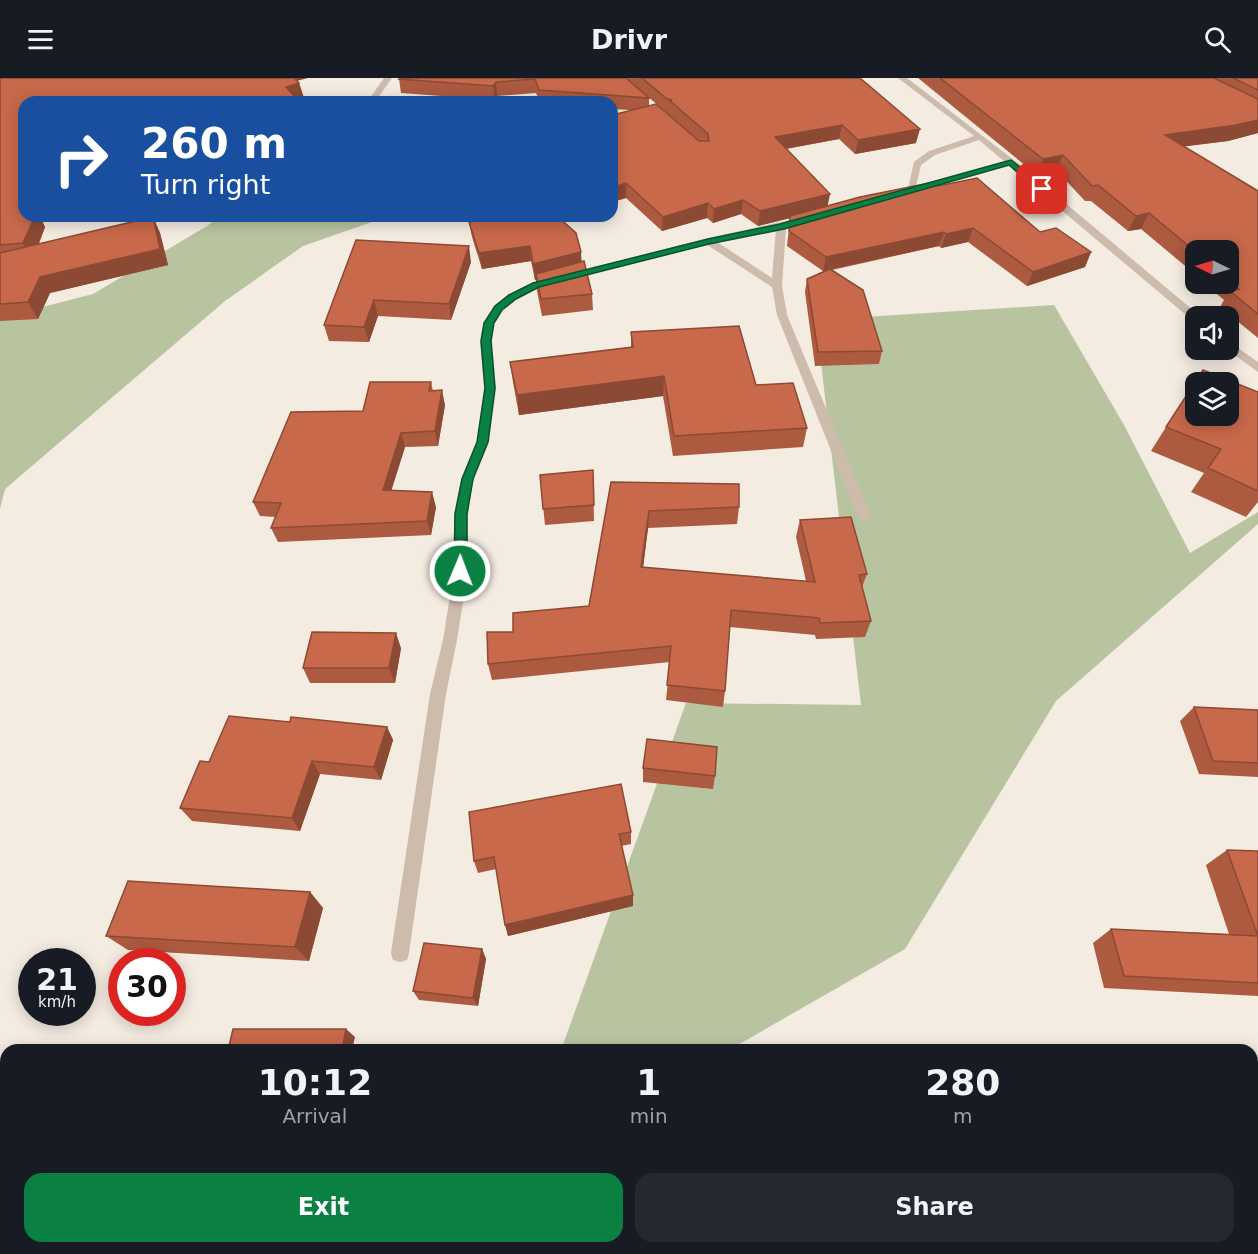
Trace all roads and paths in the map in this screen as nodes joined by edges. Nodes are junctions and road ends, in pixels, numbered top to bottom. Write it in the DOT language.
graph roads {
  1 [pos="388,78"];
  2 [pos="902,78"];
  3 [pos="375,96"];
  4 [pos="980,137"];
  5 [pos="1011,162"];
  6 [pos="910,191"];
  7 [pos="900,194"];
  8 [pos="814,218"];
  9 [pos="781,227"];
  10 [pos="708,241"];
  11 [pos="777,286"];
  12 [pos="1185,309"];
  13 [pos="1239,353"];
  14 [pos="1258,368"];
  15 [pos="864,516"];
  16 [pos="400,953"];
  1 -- 3 [label="street"];
  2 -- 4 [label="street"];
  4 -- 5 [label="street"];
  4 -- 6 [label="street"];
  5 -- 6 [label="street"];
  5 -- 12 [label="street"];
  6 -- 7 [label="street"];
  8 -- 9 [label="street"];
  9 -- 10 [label="street"];
  9 -- 11 [label="street"];
  10 -- 11 [label="street"];
  10 -- 16 [label="street"];
  11 -- 15 [label="street"];
  13 -- 14 [label="street"];
}
